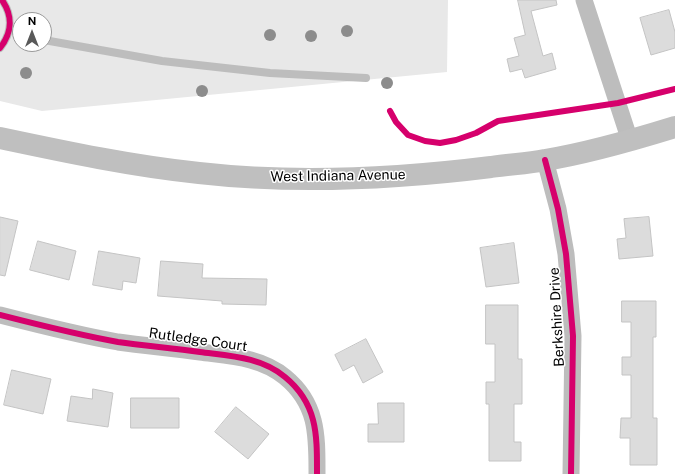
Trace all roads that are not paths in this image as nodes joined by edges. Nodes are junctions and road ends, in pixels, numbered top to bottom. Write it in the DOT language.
graph roads {
  1 [pos="2,0"];
  2 [pos="584,0"];
  3 [pos="10,29"];
  4 [pos="52,41"];
  5 [pos="0,48"];
  6 [pos="366,78"];
  7 [pos="675,127"];
  8 [pos="0,138"];
  9 [pos="630,141"];
  10 [pos="545,160"];
  11 [pos="0,315"];
  12 [pos="317,474"];
  13 [pos="571,474"];
  1 -- 3 [label="lane"];
  2 -- 9 [label="street"];
  3 -- 5 [label="lane"];
  4 -- 6 [label="lane"];
  7 -- 9 [label="main road, West Indiana Avenue"];
  8 -- 10 [label="main road, West Indiana Avenue"];
  9 -- 10 [label="main road, West Indiana Avenue"];
  10 -- 13 [label="street, Berkshire Drive"];
  11 -- 12 [label="street, Rutledge Court"];
}
